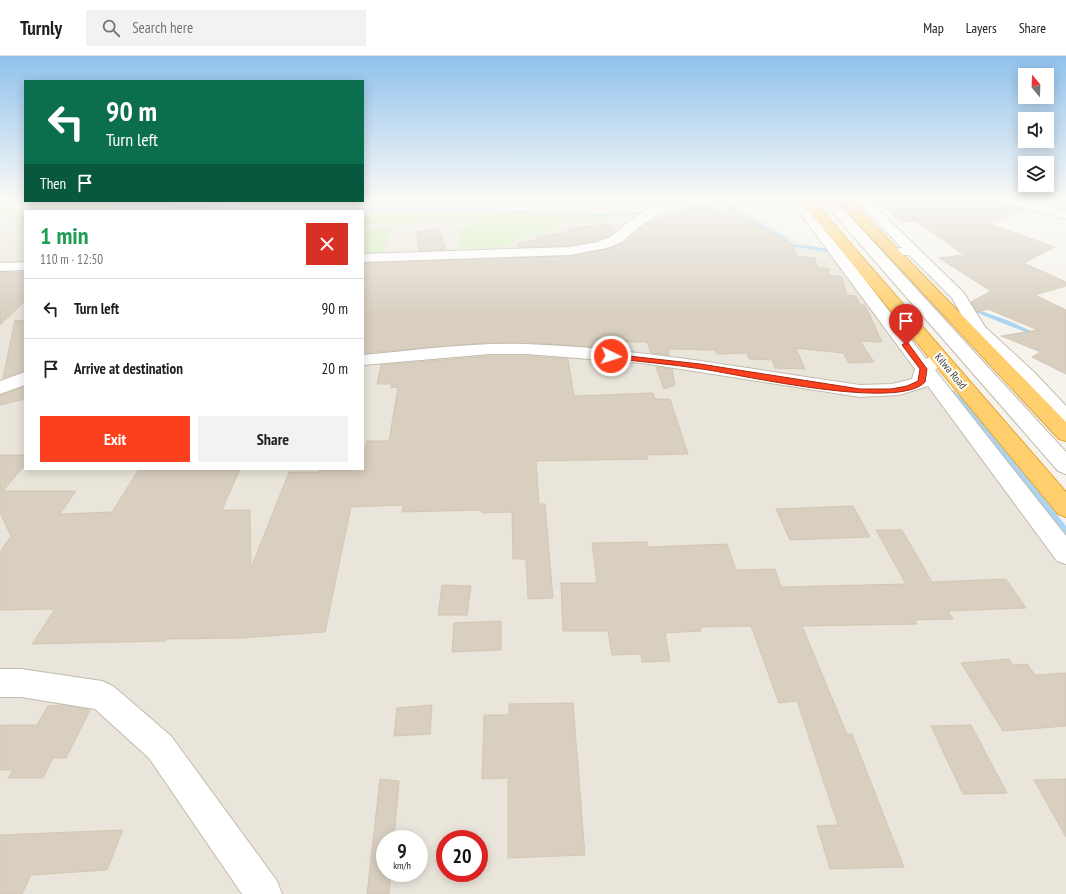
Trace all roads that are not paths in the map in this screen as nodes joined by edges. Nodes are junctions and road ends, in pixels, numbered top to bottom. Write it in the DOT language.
graph roads {
  1 [pos="621,237"];
  2 [pos="825,237"];
  3 [pos="837,237"];
  4 [pos="861,237"];
  5 [pos="879,237"];
  6 [pos="899,237"];
  7 [pos="913,251"];
  8 [pos="894,253"];
  9 [pos="364,258"];
  10 [pos="24,266"];
  11 [pos="0,267"];
  12 [pos="940,358"];
  13 [pos="364,360"];
  14 [pos="924,369"];
  15 [pos="24,378"];
  16 [pos="0,388"];
  17 [pos="1066,418"];
  18 [pos="1066,434"];
  19 [pos="1066,466"];
  20 [pos="1066,508"];
  21 [pos="1066,554"];
  22 [pos="0,683"];
  23 [pos="264,894"];
  1 -- 9 [label="street"];
  2 -- 14 [label="street"];
  3 -- 12 [label="highway, Kilwa Road"];
  4 -- 19 [label="street"];
  5 -- 8 [label="highway"];
  6 -- 7 [label="street"];
  7 -- 8 [label="street"];
  7 -- 17 [label="street"];
  8 -- 18 [label="highway"];
  10 -- 11 [label="street"];
  12 -- 14 [label="street"];
  12 -- 20 [label="highway, Kilwa Road"];
  13 -- 14 [label="street"];
  14 -- 21 [label="street"];
  15 -- 16 [label="street"];
  22 -- 23 [label="street"];
}
